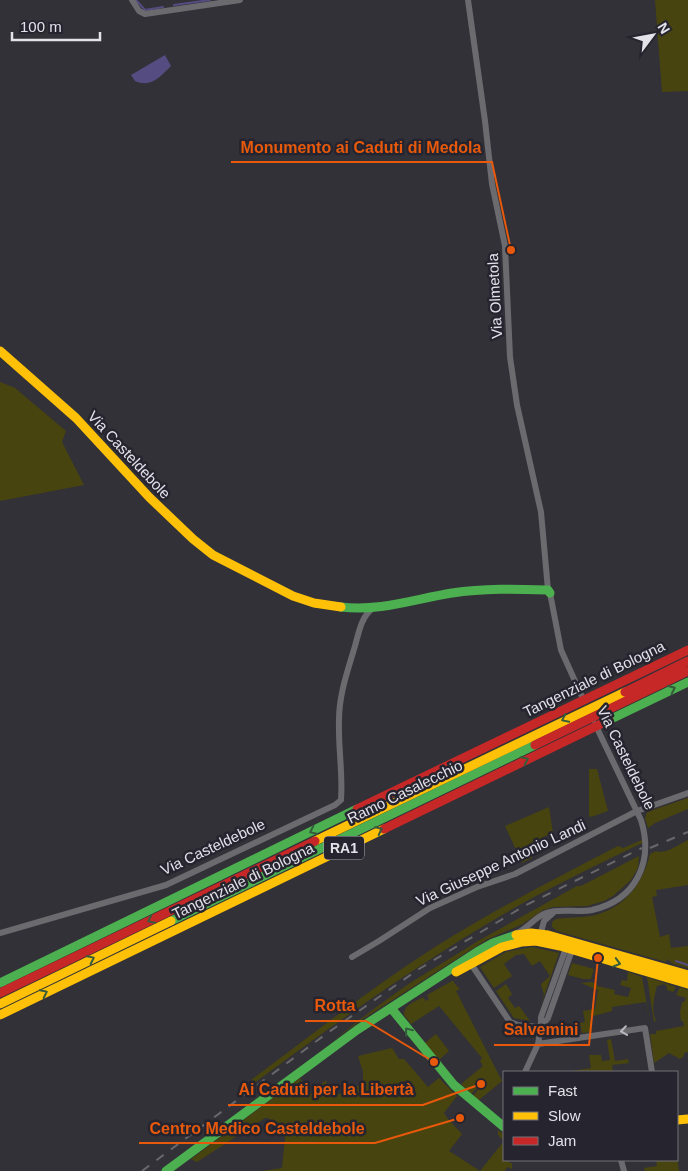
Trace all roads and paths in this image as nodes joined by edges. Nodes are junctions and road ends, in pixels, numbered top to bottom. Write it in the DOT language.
graph roads {
  1 [pos="132,0"];
  2 [pos="240,0"];
  3 [pos="468,0"];
  4 [pos="0,351"];
  5 [pos="549,592"];
  6 [pos="373,608"];
  7 [pos="355,609"];
  8 [pos="363,619"];
  9 [pos="688,650"];
  10 [pos="688,661"];
  11 [pos="688,671"];
  12 [pos="688,682"];
  13 [pos="688,794"];
  14 [pos="637,811"];
  15 [pos="557,912"];
  16 [pos="0,933"];
  17 [pos="534,934"];
  18 [pos="569,949"];
  19 [pos="352,957"];
  20 [pos="471,964"];
  21 [pos="638,965"];
  22 [pos="688,975"];
  23 [pos="0,983"];
  24 [pos="688,984"];
  25 [pos="0,993"];
  26 [pos="412,995"];
  27 [pos="0,1004"];
  28 [pos="392,1008"];
  29 [pos="0,1015"];
  30 [pos="541,1027"];
  31 [pos="538,1044"];
  32 [pos="525,1071"];
  33 [pos="652,1071"];
  34 [pos="503,1126"];
  35 [pos="166,1171"];
  1 -- 2 [label="street"];
  3 -- 5 [label="street, Via Olmetola"];
  4 -- 7 [label="main road, Via Casteldebole"];
  5 -- 6 [label="main road, Via Casteldebole"];
  5 -- 14 [label="street, Via Casteldebole"];
  6 -- 7 [label="main road, Via Casteldebole"];
  6 -- 8 [label="street, Via Casteldebole"];
  7 -- 8 [label="street"];
  8 -- 16 [label="street, Via Casteldebole"];
  9 -- 23 [label="main road, Tangenziale di Bologna / RA1, one-way"];
  10 -- 25 [label="main road, Ramo Casalecchio, one-way"];
  27 -- 11 [label="main road, Ramo Casalecchio, one-way"];
  29 -- 12 [label="main road, Tangenziale di Bologna / RA1, one-way"];
  13 -- 14 [label="street, Via Giuseppe Antonio Landi"];
  14 -- 15 [label="street, Via Casteldebole"];
  14 -- 19 [label="street, Via Giuseppe Antonio Landi"];
  15 -- 17 [label="street"];
  15 -- 17 [label="street, Via Casteldebole"];
  17 -- 18 [label="main road"];
  17 -- 20 [label="main road"];
  17 -- 21 [label="main road"];
  17 -- 26 [label="main road"];
  18 -- 21 [label="main road, one-way"];
  18 -- 30 [label="street"];
  20 -- 26 [label="main road"];
  20 -- 30 [label="street"];
  21 -- 22 [label="main road"];
  21 -- 24 [label="main road"];
  26 -- 28 [label="main road"];
  34 -- 28 [label="main road, one-way"];
  28 -- 35 [label="main road"];
  30 -- 31 [label="street"];
  31 -- 32 [label="street"];
  33 -- 31 [label="street, one-way"];
}
